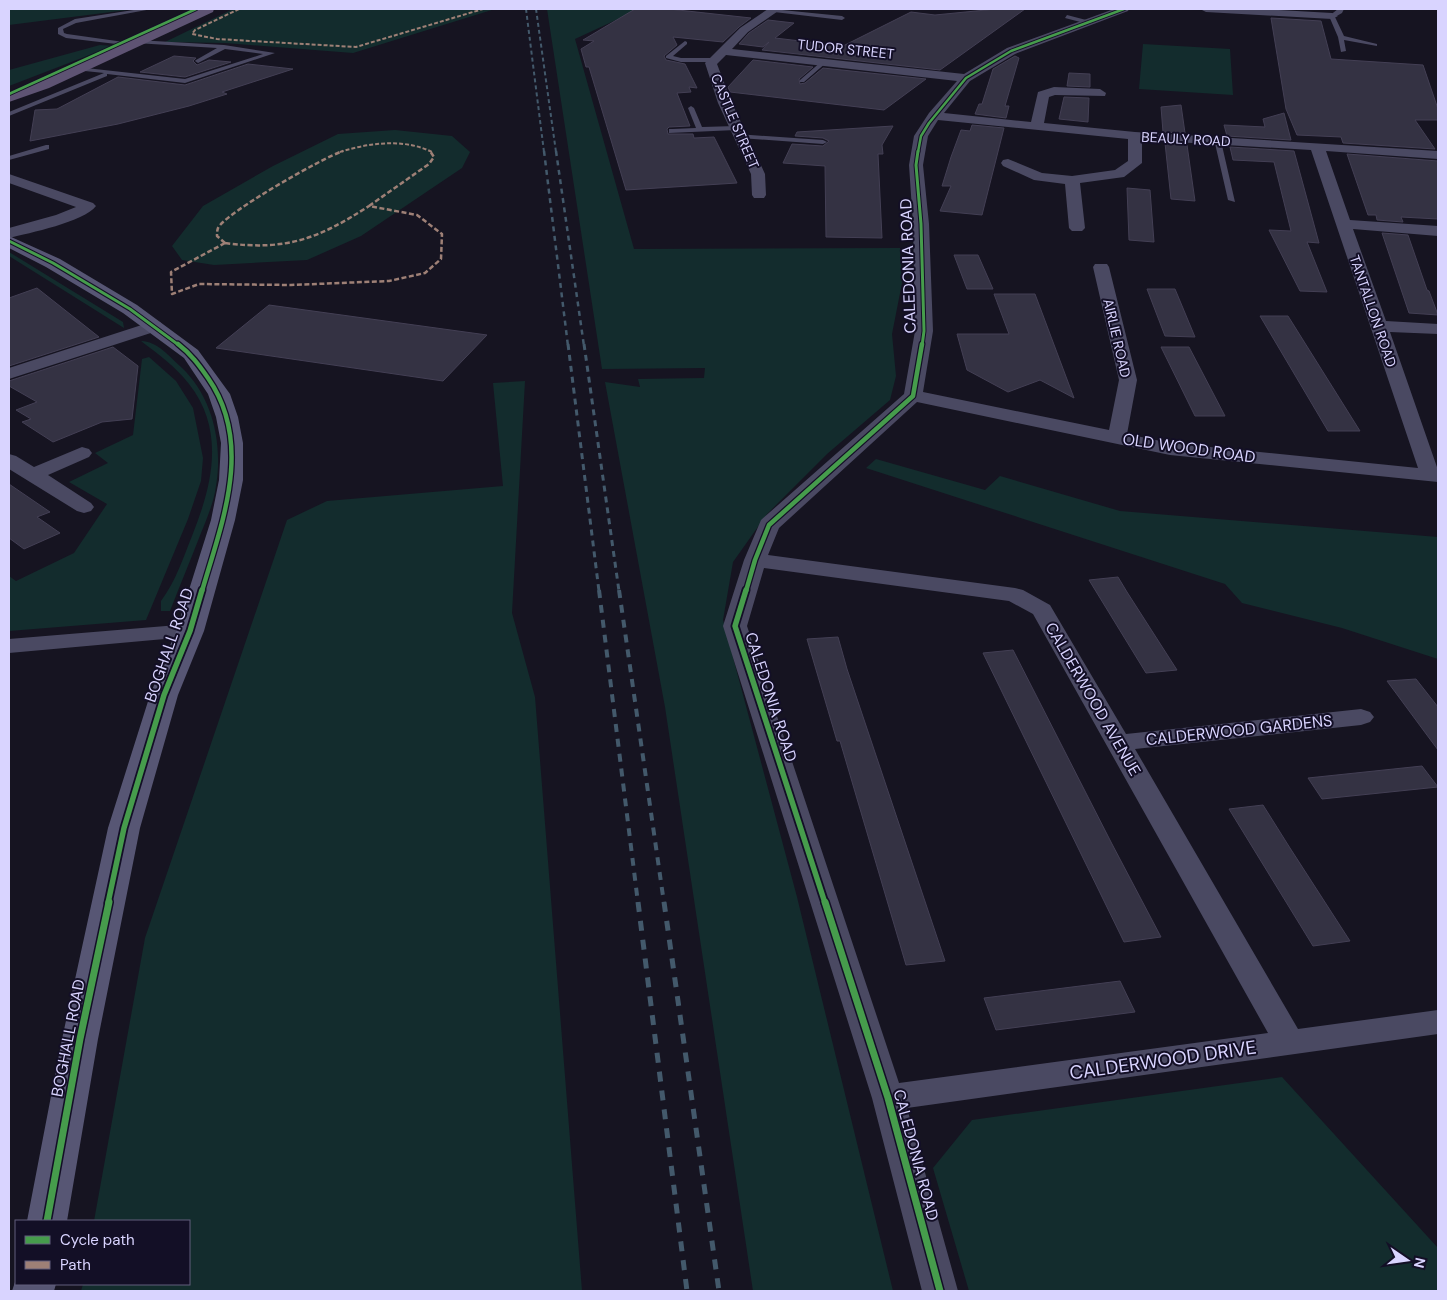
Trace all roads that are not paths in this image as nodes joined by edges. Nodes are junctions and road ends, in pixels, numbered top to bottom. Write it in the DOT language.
graph roads {
  1 [pos="149,9"];
  2 [pos="208,9"];
  3 [pos="774,9"];
  4 [pos="1124,9"];
  5 [pos="1206,9"];
  6 [pos="1336,13"];
  7 [pos="1067,17"];
  8 [pos="842,18"];
  9 [pos="1088,22"];
  10 [pos="1341,37"];
  11 [pos="248,40"];
  12 [pos="134,43"];
  13 [pos="685,43"];
  14 [pos="1375,45"];
  15 [pos="227,47"];
  16 [pos="1343,51"];
  17 [pos="718,55"];
  18 [pos="198,61"];
  19 [pos="824,62"];
  20 [pos="77,70"];
  21 [pos="105,75"];
  22 [pos="966,78"];
  23 [pos="802,81"];
  24 [pos="1100,93"];
  25 [pos="9,98"];
  26 [pos="691,108"];
  27 [pos="9,114"];
  28 [pos="934,116"];
  29 [pos="1036,127"];
  30 [pos="700,130"];
  31 [pos="672,131"];
  32 [pos="738,132"];
  33 [pos="1135,136"];
  34 [pos="1217,141"];
  35 [pos="823,142"];
  36 [pos="1317,146"];
  37 [pos="46,147"];
  38 [pos="1438,155"];
  39 [pos="9,158"];
  40 [pos="1008,163"];
  41 [pos="9,178"];
  42 [pos="1072,180"];
  43 [pos="759,195"];
  44 [pos="1232,200"];
  45 [pos="1343,224"];
  46 [pos="1077,228"];
  47 [pos="1438,230"];
  48 [pos="9,233"];
  49 [pos="9,241"];
  50 [pos="1101,267"];
  51 [pos="154,326"];
  52 [pos="1378,326"];
  53 [pos="1438,329"];
  54 [pos="9,374"];
  55 [pos="913,396"];
  56 [pos="1116,438"];
  57 [pos="82,453"];
  58 [pos="9,460"];
  59 [pos="32,474"];
  60 [pos="1434,475"];
  61 [pos="84,508"];
  62 [pos="755,560"];
  63 [pos="190,630"];
  64 [pos="9,646"];
  65 [pos="1361,717"];
  66 [pos="1118,743"];
  67 [pos="1438,1022"];
  68 [pos="1289,1042"];
  69 [pos="888,1098"];
  70 [pos="47,1220"];
  71 [pos="940,1291"];
  1 -- 12 [label="lane"];
  2 -- 12 [label="main road"];
  3 -- 8 [label="lane"];
  3 -- 17 [label="street"];
  4 -- 9 [label="street, CALEDONIA ROAD"];
  5 -- 6 [label="street"];
  6 -- 10 [label="lane"];
  7 -- 9 [label="lane"];
  9 -- 22 [label="street, CALEDONIA ROAD"];
  10 -- 14 [label="lane"];
  10 -- 16 [label="lane"];
  11 -- 15 [label="lane"];
  12 -- 15 [label="lane"];
  12 -- 20 [label="main road"];
  13 -- 17 [label="lane"];
  15 -- 18 [label="lane"];
  15 -- 20 [label="lane"];
  17 -- 19 [label="street, TUDOR STREET"];
  17 -- 32 [label="street, CASTLE STREET"];
  19 -- 22 [label="street, TUDOR STREET"];
  19 -- 23 [label="lane"];
  20 -- 25 [label="main road"];
  21 -- 27 [label="lane"];
  22 -- 28 [label="street, CALEDONIA ROAD"];
  24 -- 29 [label="street"];
  26 -- 30 [label="lane"];
  28 -- 29 [label="street, BEAULY ROAD"];
  28 -- 55 [label="street, CALEDONIA ROAD"];
  29 -- 33 [label="street, BEAULY ROAD"];
  30 -- 31 [label="lane"];
  30 -- 32 [label="lane"];
  32 -- 35 [label="lane"];
  32 -- 43 [label="street, CASTLE STREET"];
  33 -- 34 [label="street, BEAULY ROAD"];
  33 -- 42 [label="street"];
  34 -- 36 [label="street, BEAULY ROAD"];
  34 -- 44 [label="lane"];
  36 -- 38 [label="street, BEAULY ROAD"];
  36 -- 45 [label="street, TANTALLON ROAD"];
  37 -- 39 [label="lane"];
  40 -- 42 [label="street"];
  41 -- 48 [label="street"];
  42 -- 46 [label="street"];
  45 -- 47 [label="street"];
  45 -- 52 [label="street, TANTALLON ROAD"];
  49 -- 51 [label="street, BOGHALL ROAD"];
  50 -- 56 [label="street, AIRLIE ROAD"];
  51 -- 54 [label="street"];
  51 -- 63 [label="street, BOGHALL ROAD"];
  52 -- 53 [label="street"];
  52 -- 60 [label="street, TANTALLON ROAD"];
  55 -- 56 [label="street, OLD WOOD ROAD"];
  55 -- 62 [label="street, CALEDONIA ROAD"];
  56 -- 60 [label="street, OLD WOOD ROAD"];
  57 -- 59 [label="street"];
  58 -- 59 [label="street"];
  59 -- 61 [label="street"];
  62 -- 66 [label="street, CALDERWOOD AVENUE"];
  62 -- 69 [label="street, CALEDONIA ROAD"];
  63 -- 64 [label="street"];
  63 -- 70 [label="street, BOGHALL ROAD"];
  65 -- 66 [label="street, CALDERWOOD GARDENS"];
  66 -- 68 [label="street, CALDERWOOD AVENUE"];
  67 -- 68 [label="street, CALDERWOOD DRIVE"];
  68 -- 69 [label="street, CALDERWOOD DRIVE"];
  69 -- 71 [label="street, CALEDONIA ROAD"];
}
